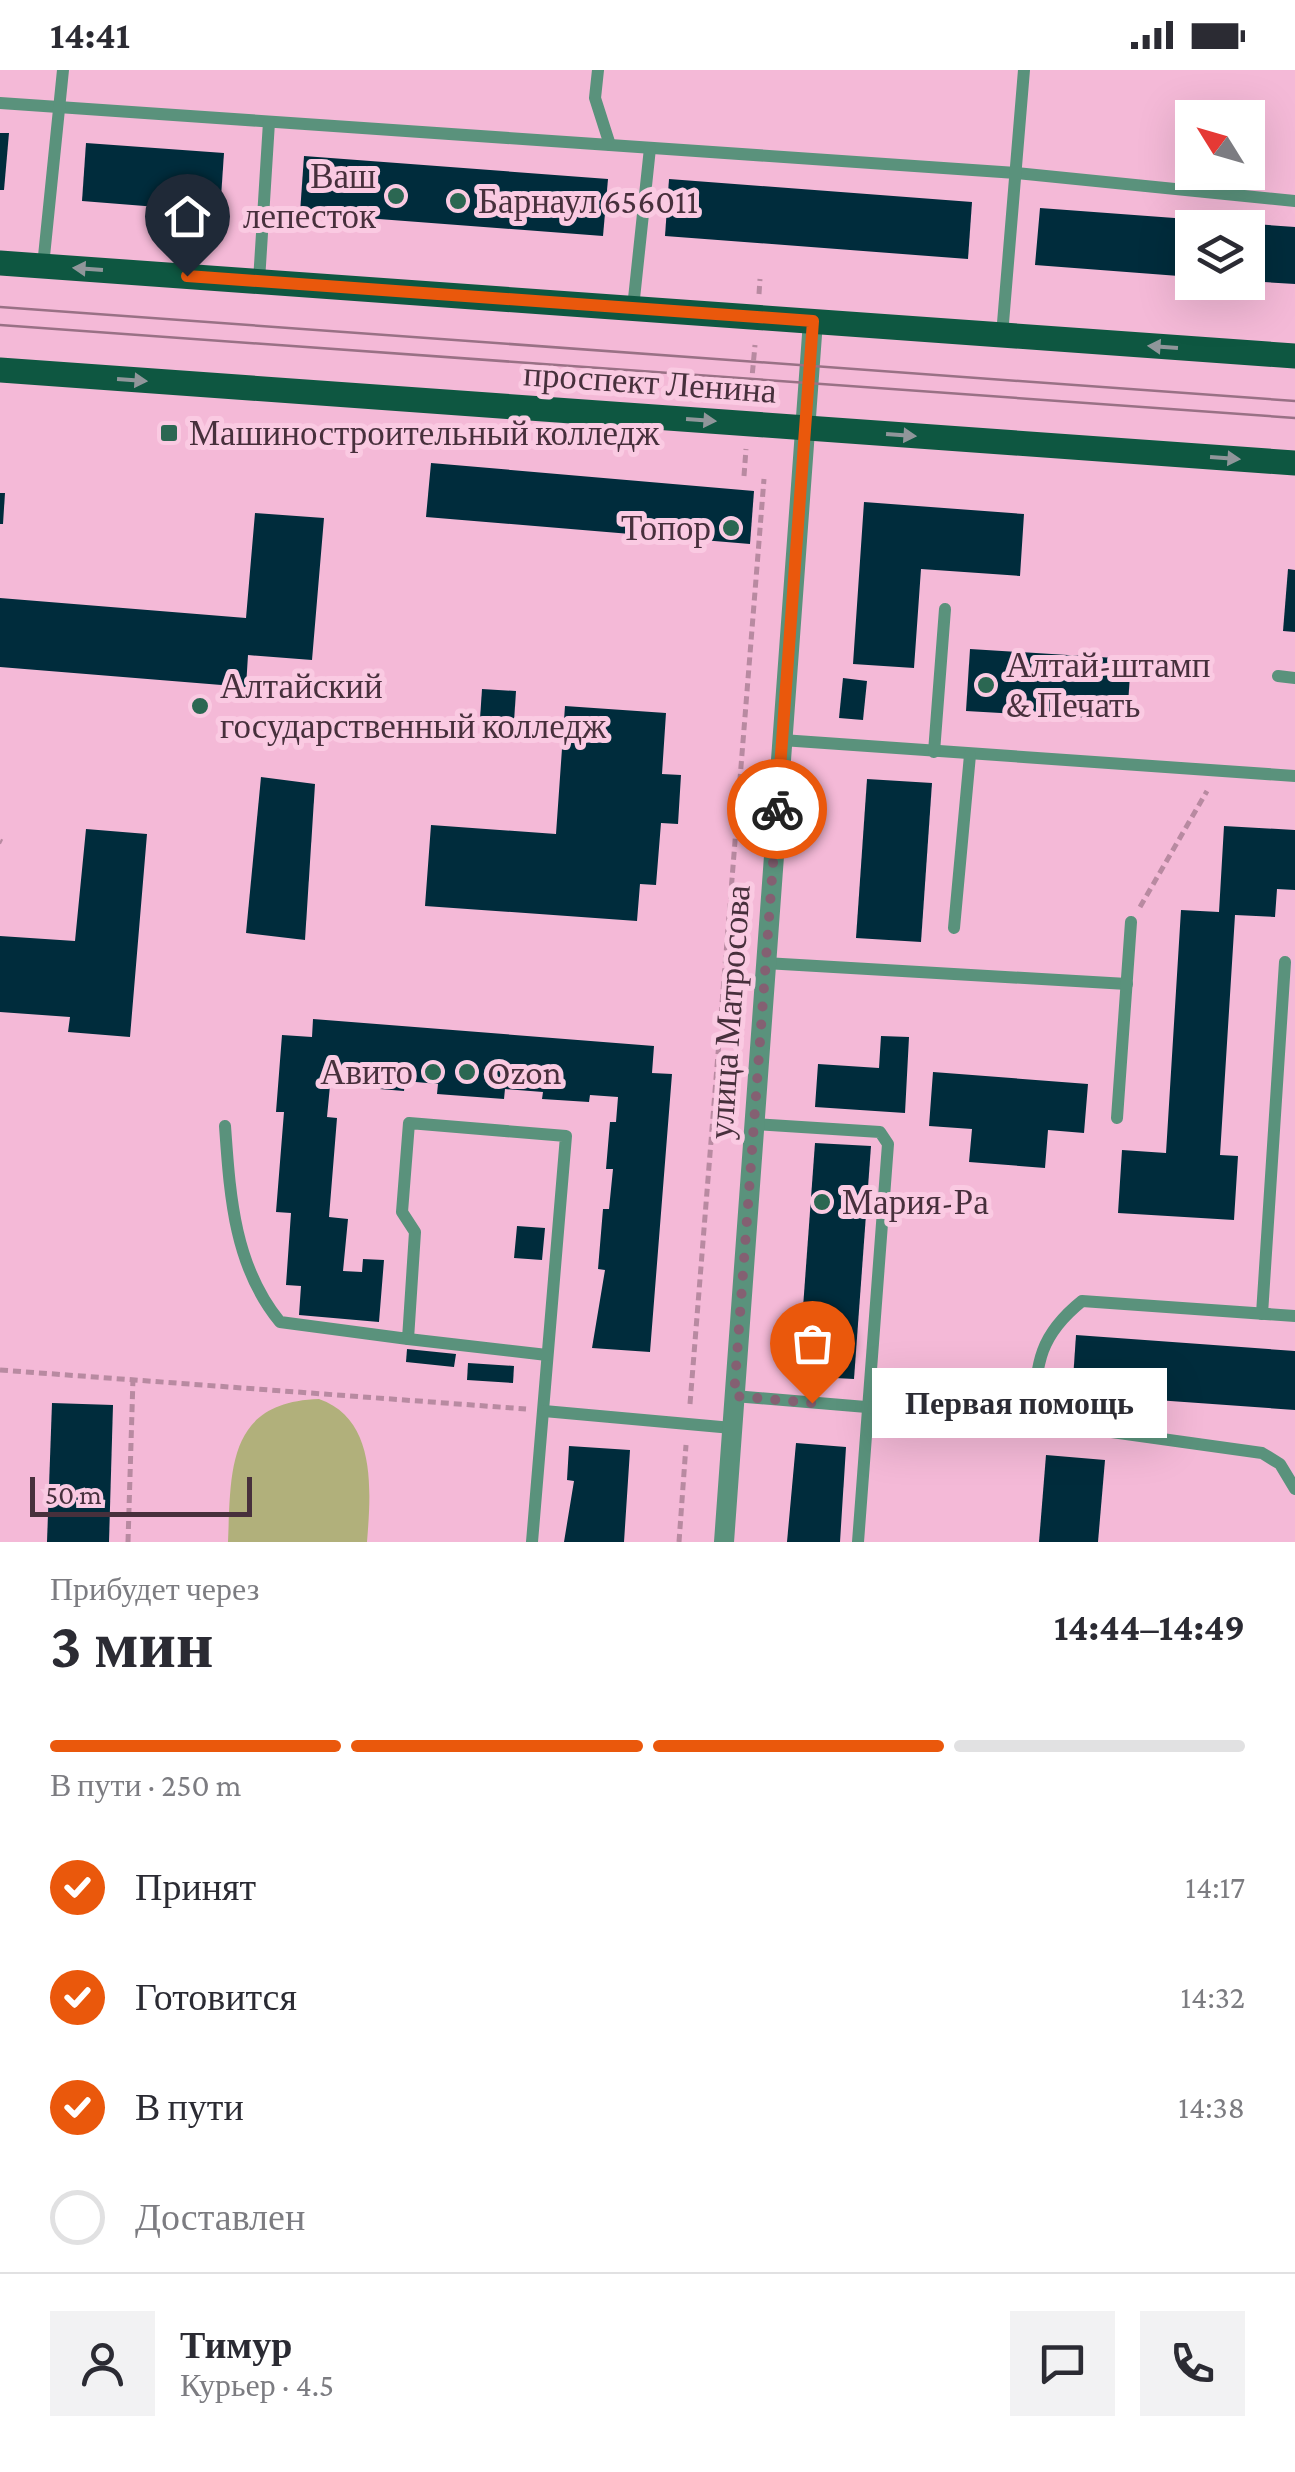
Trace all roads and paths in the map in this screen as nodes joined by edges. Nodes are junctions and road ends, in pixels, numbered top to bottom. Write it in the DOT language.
graph roads {
  1 [pos="63,70"];
  2 [pos="598,70"];
  3 [pos="1024,70"];
  4 [pos="0,103"];
  5 [pos="58,107"];
  6 [pos="269,122"];
  7 [pos="610,145"];
  8 [pos="650,148"];
  9 [pos="1016,173"];
  10 [pos="1295,201"];
  11 [pos="0,263"];
  12 [pos="43,266"];
  13 [pos="760,279"];
  14 [pos="260,281"];
  15 [pos="633,308"];
  16 [pos="757,317"];
  17 [pos="813,321"];
  18 [pos="1002,335"];
  19 [pos="1295,356"];
  20 [pos="0,370"];
  21 [pos="748,424"];
  22 [pos="804,428"];
  23 [pos="1295,464"];
  24 [pos="744,476"];
  25 [pos="764,479"];
  26 [pos="945,609"];
  27 [pos="1278,676"];
  28 [pos="1295,678"];
  29 [pos="782,740"];
  30 [pos="934,752"];
  31 [pos="970,755"];
  32 [pos="1218,772"];
  33 [pos="1295,776"];
  34 [pos="1131,922"];
  35 [pos="954,928"];
  36 [pos="766,962"];
  37 [pos="1284,962"];
  38 [pos="1126,984"];
  39 [pos="1116,1118"];
  40 [pos="754,1124"];
  41 [pos="225,1126"];
  42 [pos="1262,1314"];
  43 [pos="1295,1316"];
  44 [pos="408,1339"];
  45 [pos="547,1354"];
  46 [pos="0,1370"];
  47 [pos="133,1378"];
  48 [pos="734,1396"];
  49 [pos="868,1408"];
  50 [pos="544,1411"];
  51 [pos="1033,1421"];
  52 [pos="688,1425"];
  53 [pos="732,1428"];
  54 [pos="1295,1489"];
  55 [pos="128,1542"];
  56 [pos="532,1542"];
  57 [pos="678,1542"];
  58 [pos="724,1542"];
  59 [pos="858,1542"];
  1 -- 5 [label="lane"];
  2 -- 7 [label="lane"];
  3 -- 9 [label="lane"];
  4 -- 5 [label="lane"];
  5 -- 6 [label="lane"];
  5 -- 12 [label="lane"];
  6 -- 7 [label="lane"];
  6 -- 14 [label="lane"];
  7 -- 8 [label="lane"];
  8 -- 9 [label="lane"];
  8 -- 15 [label="lane"];
  9 -- 10 [label="lane"];
  9 -- 18 [label="lane"];
  11 -- 12 [label="main road, проспект Ленина"];
  14 -- 12 [label="main road, проспект Ленина, one-way"];
  13 -- 16 [label="path"];
  14 -- 15 [label="main road, проспект Ленина"];
  15 -- 16 [label="main road, проспект Ленина"];
  16 -- 17 [label="main road, проспект Ленина"];
  16 -- 21 [label="path"];
  17 -- 18 [label="main road, проспект Ленина"];
  17 -- 22 [label="street, улица Матросова"];
  19 -- 18 [label="main road, проспект Ленина, one-way"];
  20 -- 21 [label="main road, проспект Ленина, one-way"];
  21 -- 22 [label="main road, проспект Ленина"];
  21 -- 24 [label="path"];
  22 -- 23 [label="main road, проспект Ленина, one-way"];
  22 -- 29 [label="street, улица Матросова"];
  25 -- 52 [label="path"];
  26 -- 30 [label="lane"];
  27 -- 28 [label="lane"];
  29 -- 30 [label="lane"];
  29 -- 36 [label="street, улица Матросова"];
  30 -- 31 [label="lane"];
  31 -- 32 [label="lane"];
  31 -- 35 [label="lane"];
  32 -- 33 [label="lane"];
  32 -- 34 [label="path"];
  34 -- 38 [label="lane"];
  36 -- 38 [label="lane"];
  36 -- 40 [label="street, улица Матросова"];
  37 -- 42 [label="lane"];
  38 -- 39 [label="lane"];
  40 -- 48 [label="street, улица Матросова"];
  40 -- 49 [label="lane"];
  41 -- 44 [label="lane"];
  42 -- 43 [label="lane"];
  42 -- 51 [label="lane"];
  44 -- 45 [label="lane"];
  44 -- 45 [label="lane"];
  45 -- 50 [label="lane"];
  46 -- 47 [label="path"];
  47 -- 50 [label="path"];
  47 -- 55 [label="path"];
  48 -- 49 [label="lane"];
  48 -- 53 [label="street, улица Матросова"];
  49 -- 51 [label="lane"];
  49 -- 59 [label="lane"];
  50 -- 52 [label="lane"];
  50 -- 56 [label="lane"];
  51 -- 54 [label="lane"];
  52 -- 53 [label="lane"];
  52 -- 57 [label="path"];
  53 -- 58 [label="street, улица Матросова"];
}
